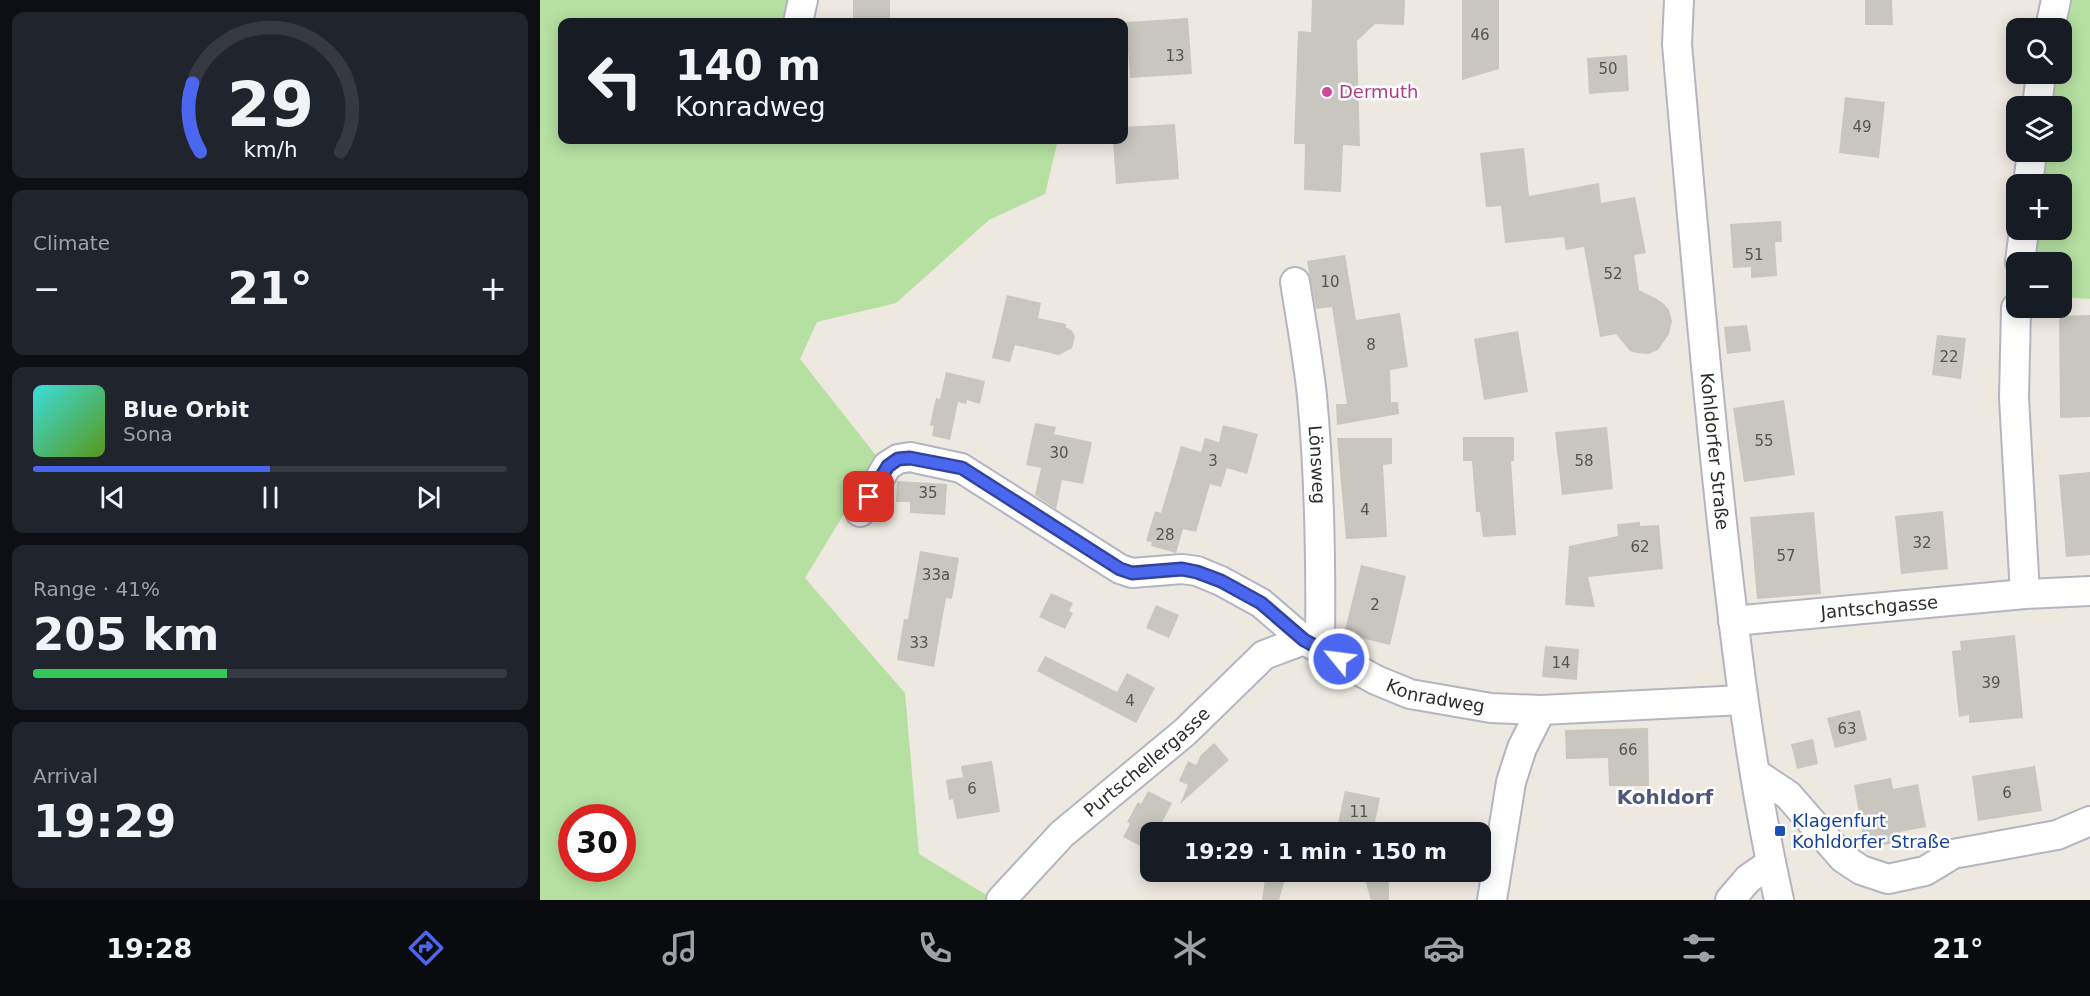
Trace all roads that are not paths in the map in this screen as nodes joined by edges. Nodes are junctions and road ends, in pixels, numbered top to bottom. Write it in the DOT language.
graph roads {
  1 [pos="803,0"];
  2 [pos="1680,0"];
  3 [pos="2056,0"];
  4 [pos="799,18"];
  5 [pos="2052,18"];
  6 [pos="1295,282"];
  7 [pos="2016,318"];
  8 [pos="860,512"];
  9 [pos="2090,591"];
  10 [pos="2025,594"];
  11 [pos="1733,621"];
  12 [pos="1312,644"];
  13 [pos="1743,700"];
  14 [pos="1542,710"];
  15 [pos="1755,773"];
  16 [pos="2090,821"];
  17 [pos="1771,863"];
  18 [pos="1001,900"];
  19 [pos="1492,900"];
  20 [pos="1730,900"];
  21 [pos="1779,900"];
  1 -- 4 [label="street"];
  2 -- 11 [label="street, Kohldorfer Straße"];
  3 -- 5 [label="street"];
  6 -- 12 [label="street, Lönsweg"];
  7 -- 10 [label="street"];
  8 -- 12 [label="street, Konradweg"];
  9 -- 10 [label="street, Jantschgasse"];
  10 -- 11 [label="street, Jantschgasse"];
  11 -- 13 [label="street, Kohldorfer Straße"];
  12 -- 14 [label="street, Konradweg"];
  12 -- 18 [label="street, Purtschellergasse"];
  13 -- 14 [label="street, Konradweg"];
  13 -- 15 [label="street, Kohldorfer Straße"];
  14 -- 19 [label="street"];
  15 -- 16 [label="street"];
  15 -- 17 [label="street, Kohldorfer Straße"];
  17 -- 20 [label="street"];
  17 -- 21 [label="street, Kohldorfer Straße"];
}
